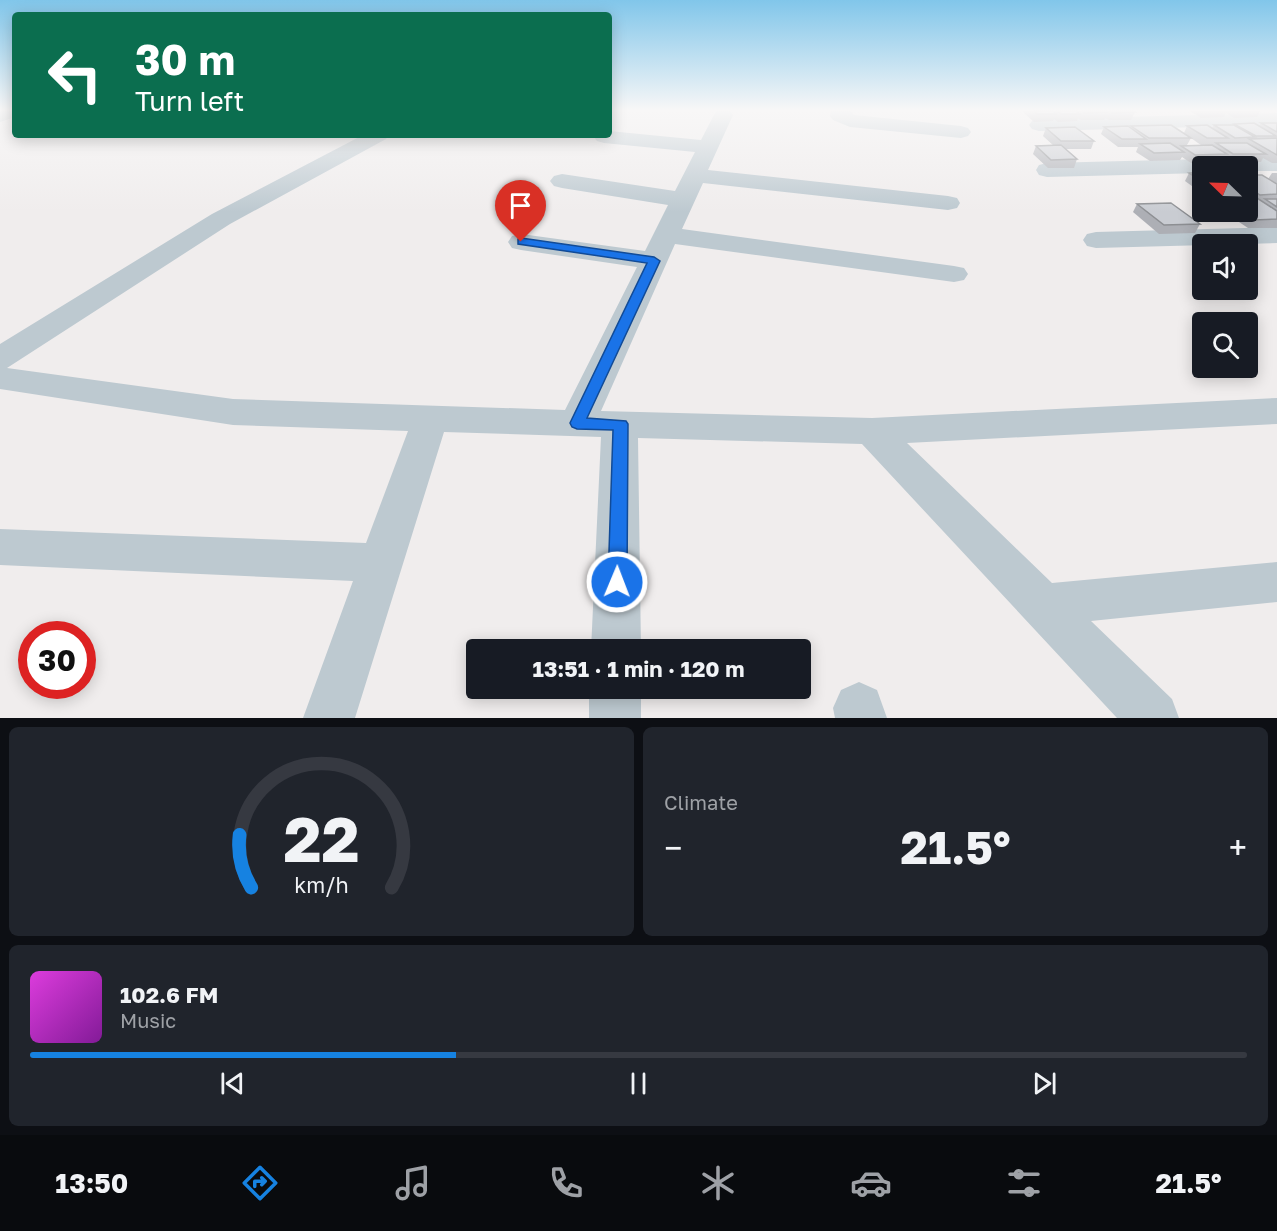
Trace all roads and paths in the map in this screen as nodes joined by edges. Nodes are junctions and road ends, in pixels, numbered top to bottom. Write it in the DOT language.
graph roads {
  1 [pos="361,145"];
  2 [pos="683,145"];
  3 [pos="709,147"];
  4 [pos="1277,164"];
  5 [pos="1047,170"];
  6 [pos="695,175"];
  7 [pos="562,181"];
  8 [pos="683,200"];
  9 [pos="948,203"];
  10 [pos="667,235"];
  11 [pos="1277,235"];
  12 [pos="1096,240"];
  13 [pos="521,242"];
  14 [pos="654,261"];
  15 [pos="954,274"];
  16 [pos="0,359"];
  17 [pos="0,378"];
  18 [pos="1277,411"];
  19 [pos="430,419"];
  20 [pos="577,423"];
  21 [pos="620,424"];
  22 [pos="872,431"];
  23 [pos="0,547"];
  24 [pos="381,563"];
  25 [pos="1277,582"];
  26 [pos="1042,605"];
  27 [pos="616,639"];
  28 [pos="615,699"];
  29 [pos="329,718"];
  30 [pos="615,718"];
  31 [pos="1154,718"];
  1 -- 16 [label="street"];
  2 -- 3 [label="street"];
  3 -- 6 [label="street"];
  4 -- 5 [label="street"];
  6 -- 8 [label="street"];
  6 -- 9 [label="street"];
  7 -- 8 [label="street"];
  8 -- 10 [label="street"];
  10 -- 14 [label="street"];
  10 -- 15 [label="street"];
  11 -- 12 [label="street"];
  13 -- 14 [label="street"];
  14 -- 20 [label="street"];
  17 -- 19 [label="street"];
  18 -- 22 [label="street"];
  19 -- 20 [label="street"];
  19 -- 24 [label="street"];
  20 -- 21 [label="street"];
  21 -- 22 [label="street"];
  21 -- 27 [label="street"];
  22 -- 26 [label="street"];
  23 -- 24 [label="street"];
  24 -- 29 [label="street"];
  25 -- 26 [label="street"];
  26 -- 31 [label="street"];
  28 -- 30 [label="street"];
}
